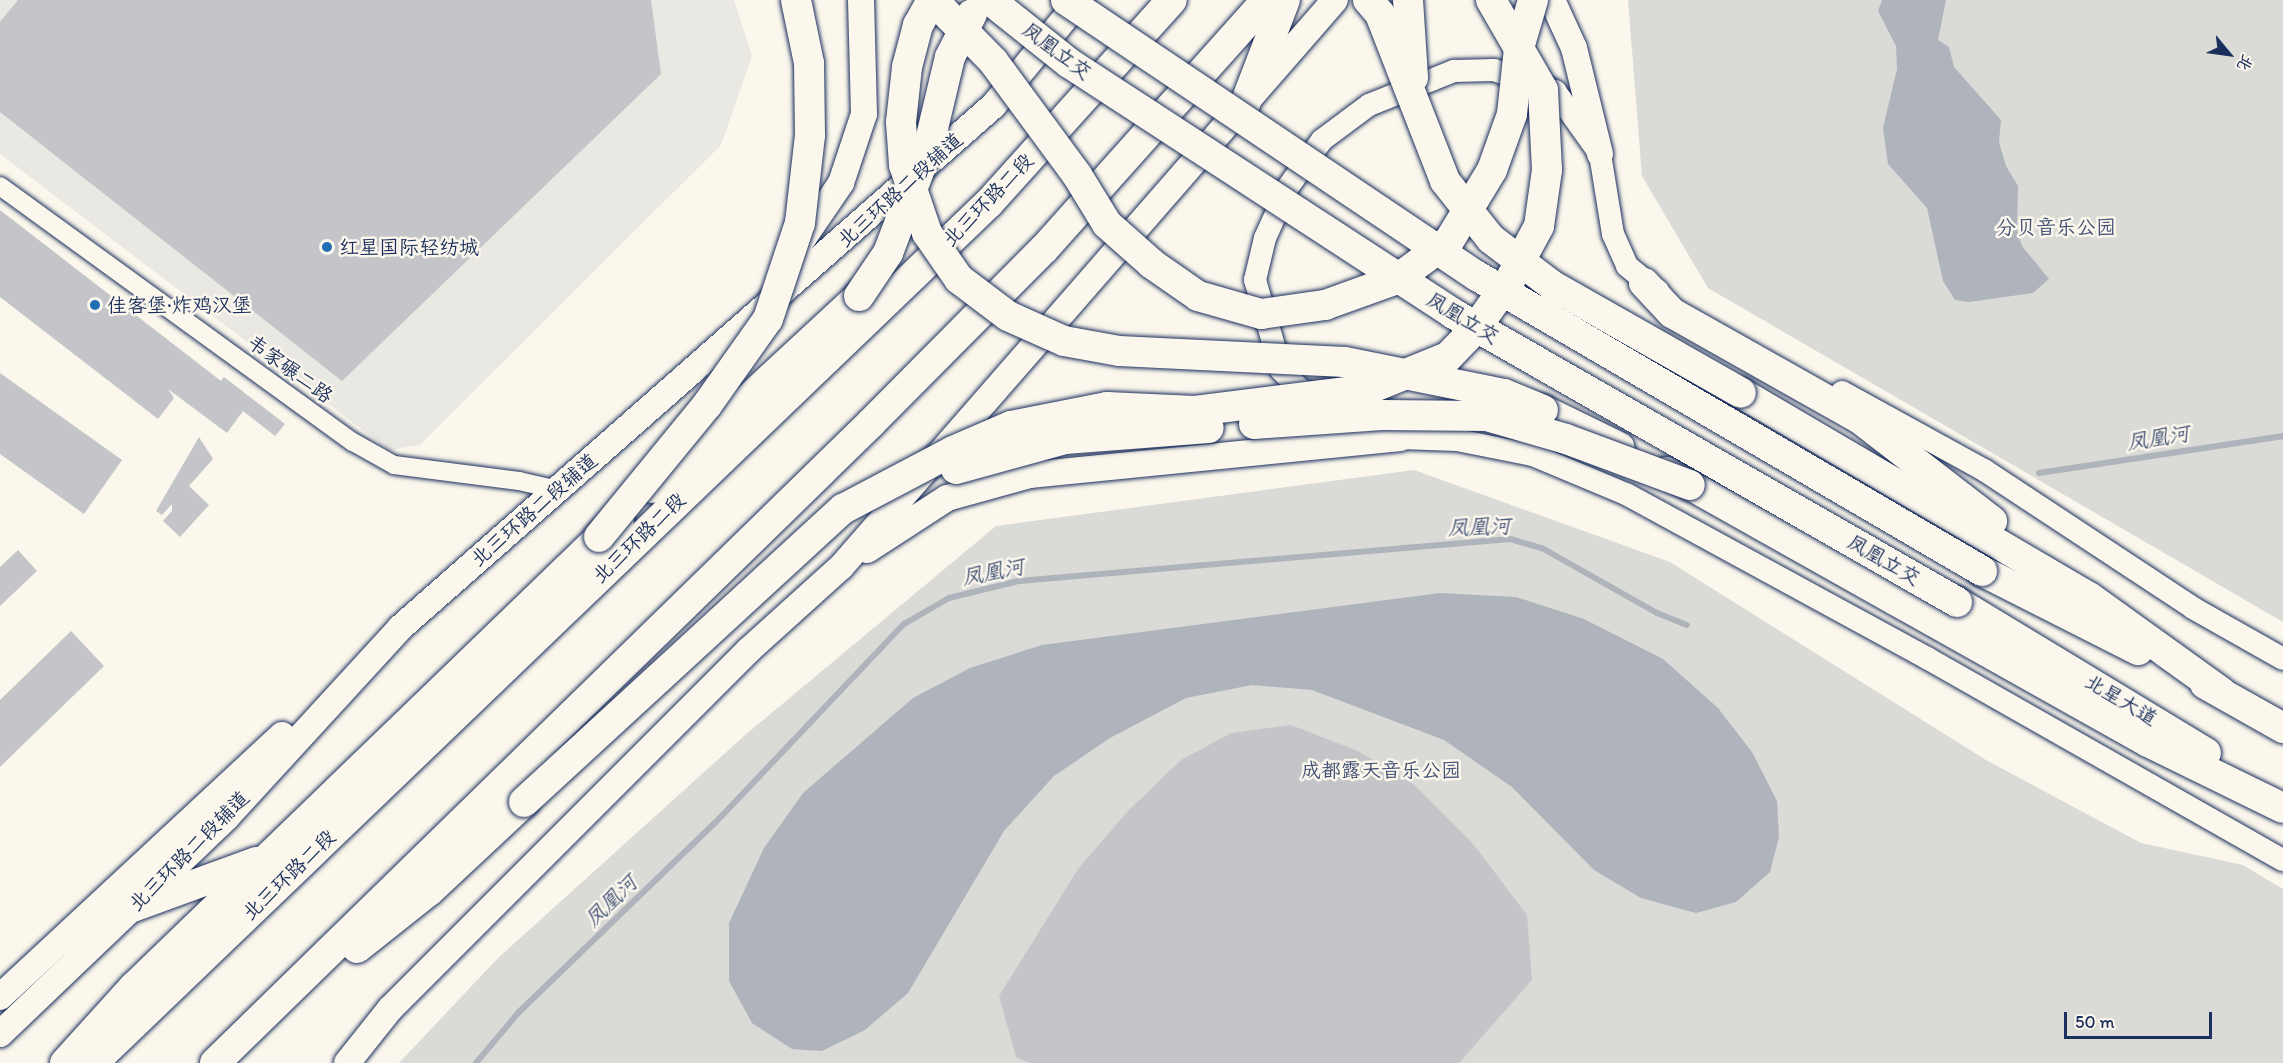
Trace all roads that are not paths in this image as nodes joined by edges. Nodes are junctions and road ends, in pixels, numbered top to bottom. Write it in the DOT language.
graph roads {
  1 [pos="796,0"];
  2 [pos="861,0"];
  3 [pos="933,0"];
  4 [pos="983,0"];
  5 [pos="990,0"];
  6 [pos="1065,0"];
  7 [pos="1080,0"];
  8 [pos="1172,0"];
  9 [pos="1267,0"];
  10 [pos="1285,0"];
  11 [pos="1335,0"];
  12 [pos="1368,0"];
  13 [pos="1408,0"];
  14 [pos="1491,0"];
  15 [pos="1533,0"];
  16 [pos="1552,0"];
  17 [pos="1520,48"];
  18 [pos="1245,104"];
  19 [pos="1414,108"];
  20 [pos="1600,154"];
  21 [pos="0,186"];
  22 [pos="1644,284"];
  23 [pos="742,327"];
  24 [pos="1400,438"];
  25 [pos="1690,485"];
  26 [pos="557,490"];
  27 [pos="843,509"];
  28 [pos="599,537"];
  29 [pos="842,567"];
  30 [pos="2089,597"];
  31 [pos="1957,602"];
  32 [pos="400,628"];
  33 [pos="2283,659"];
  34 [pos="2222,692"];
  35 [pos="2283,728"];
  36 [pos="2148,742"];
  37 [pos="2283,802"];
  38 [pos="2283,808"];
  39 [pos="2283,821"];
  40 [pos="267,858"];
  41 [pos="2283,860"];
  42 [pos="133,907"];
  43 [pos="0,997"];
  44 [pos="382,1016"];
  45 [pos="0,1034"];
  46 [pos="221,1058"];
  47 [pos="65,1063"];
  48 [pos="93,1063"];
  49 [pos="335,1063"];
  50 [pos="347,1063"];
  1 -- 28 [label="highway, bridge"];
  2 -- 23 [label="main road"];
  3 -- 17 [label="highway, bridge"];
  3 -- 25 [label="highway, bridge"];
  4 -- 28 [label="highway, bridge"];
  5 -- 31 [label="highway, 凤凰立交, bridge"];
  6 -- 34 [label="highway, 凤凰立交, bridge"];
  7 -- 23 [label="main road, 北三环路二段辅道"];
  8 -- 48 [label="highway, 北三环路二段"];
  9 -- 46 [label="highway"];
  10 -- 18 [label="highway"];
  11 -- 18 [label="main road"];
  12 -- 19 [label="highway, bridge"];
  13 -- 19 [label="highway, bridge"];
  14 -- 17 [label="highway, bridge"];
  15 -- 17 [label="highway, bridge"];
  16 -- 20 [label="main road"];
  17 -- 27 [label="highway, bridge"];
  18 -- 29 [label="main road"];
  19 -- 30 [label="highway, bridge"];
  20 -- 22 [label="street"];
  20 -- 24 [label="street"];
  21 -- 26 [label="street, 韦家碾二路"];
  22 -- 30 [label="highway"];
  22 -- 33 [label="street"];
  23 -- 26 [label="main road, 北三环路二段辅道"];
  24 -- 29 [label="main road"];
  24 -- 41 [label="street"];
  25 -- 27 [label="highway, bridge"];
  25 -- 36 [label="highway"];
  26 -- 32 [label="main road, 北三环路二段辅道"];
  27 -- 46 [label="highway, bridge"];
  28 -- 40 [label="highway"];
  29 -- 44 [label="main road"];
  30 -- 34 [label="highway"];
  31 -- 37 [label="highway, 北星大道"];
  32 -- 42 [label="main road, 北三环路二段辅道"];
  32 -- 43 [label="main road"];
  34 -- 35 [label="highway"];
  36 -- 38 [label="highway"];
  36 -- 39 [label="highway"];
  40 -- 42 [label="highway"];
  40 -- 47 [label="highway"];
  42 -- 45 [label="main road, 北三环路二段辅道"];
  44 -- 49 [label="main road"];
  44 -- 50 [label="main road"];
}
